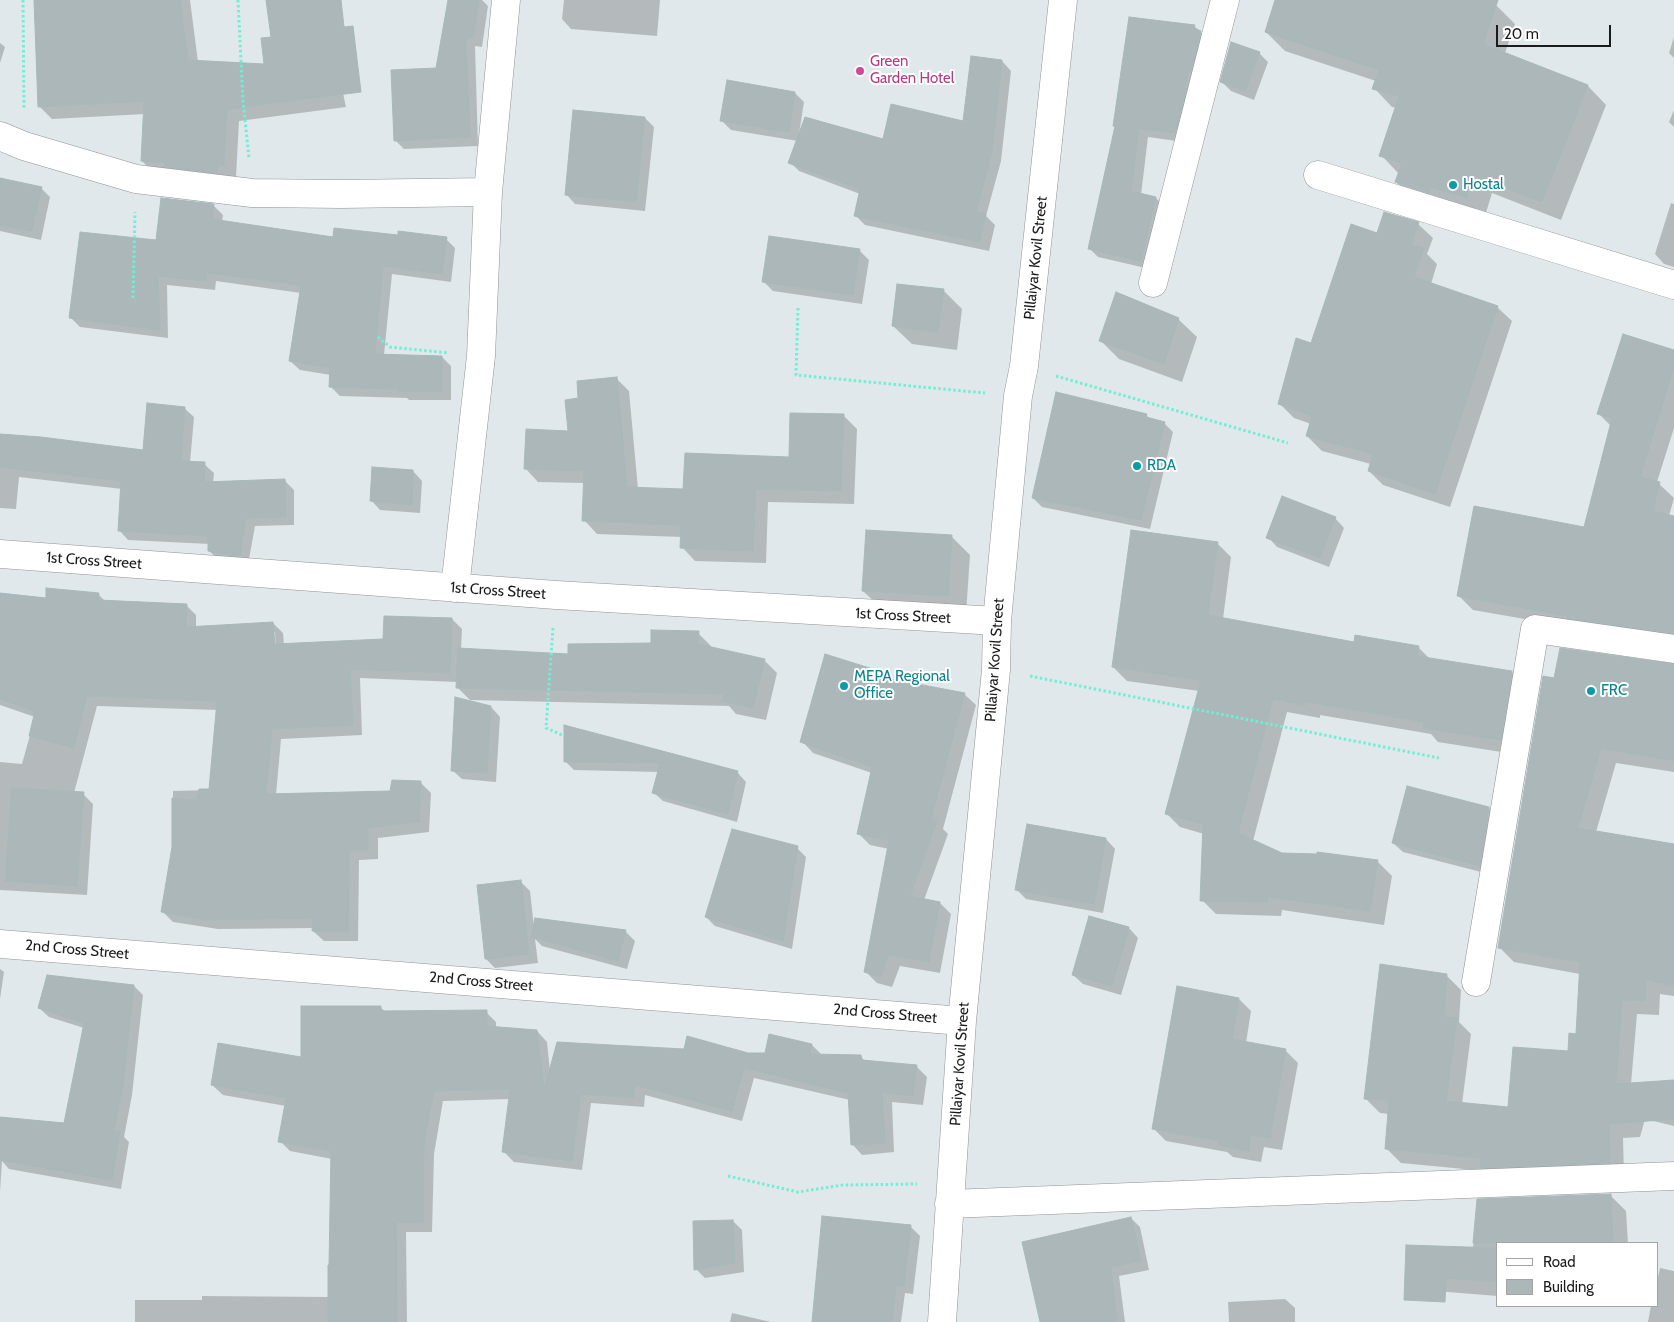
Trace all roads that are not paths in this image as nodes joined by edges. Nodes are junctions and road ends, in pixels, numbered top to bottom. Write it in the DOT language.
graph roads {
  1 [pos="506,0"];
  2 [pos="1063,0"];
  3 [pos="1225,0"];
  4 [pos="12,141"];
  5 [pos="1318,175"];
  6 [pos="488,192"];
  7 [pos="1153,283"];
  8 [pos="1674,285"];
  9 [pos="0,554"];
  10 [pos="456,588"];
  11 [pos="997,622"];
  12 [pos="1674,649"];
  13 [pos="0,944"];
  14 [pos="1476,982"];
  15 [pos="962,1021"];
  16 [pos="1674,1176"];
  17 [pos="950,1194"];
  18 [pos="942,1322"];
  1 -- 6 [label="street"];
  2 -- 11 [label="street, Pillaiyar Kovil Street"];
  3 -- 7 [label="street"];
  4 -- 6 [label="street"];
  5 -- 8 [label="street"];
  6 -- 10 [label="street"];
  9 -- 10 [label="street, 1st Cross Street"];
  10 -- 11 [label="street, 1st Cross Street"];
  11 -- 15 [label="street, Pillaiyar Kovil Street"];
  12 -- 14 [label="street"];
  13 -- 15 [label="street, 2nd Cross Street"];
  15 -- 17 [label="street, Pillaiyar Kovil Street"];
  16 -- 17 [label="street"];
  17 -- 18 [label="street, Pillaiyar Kovil Street"];
}
